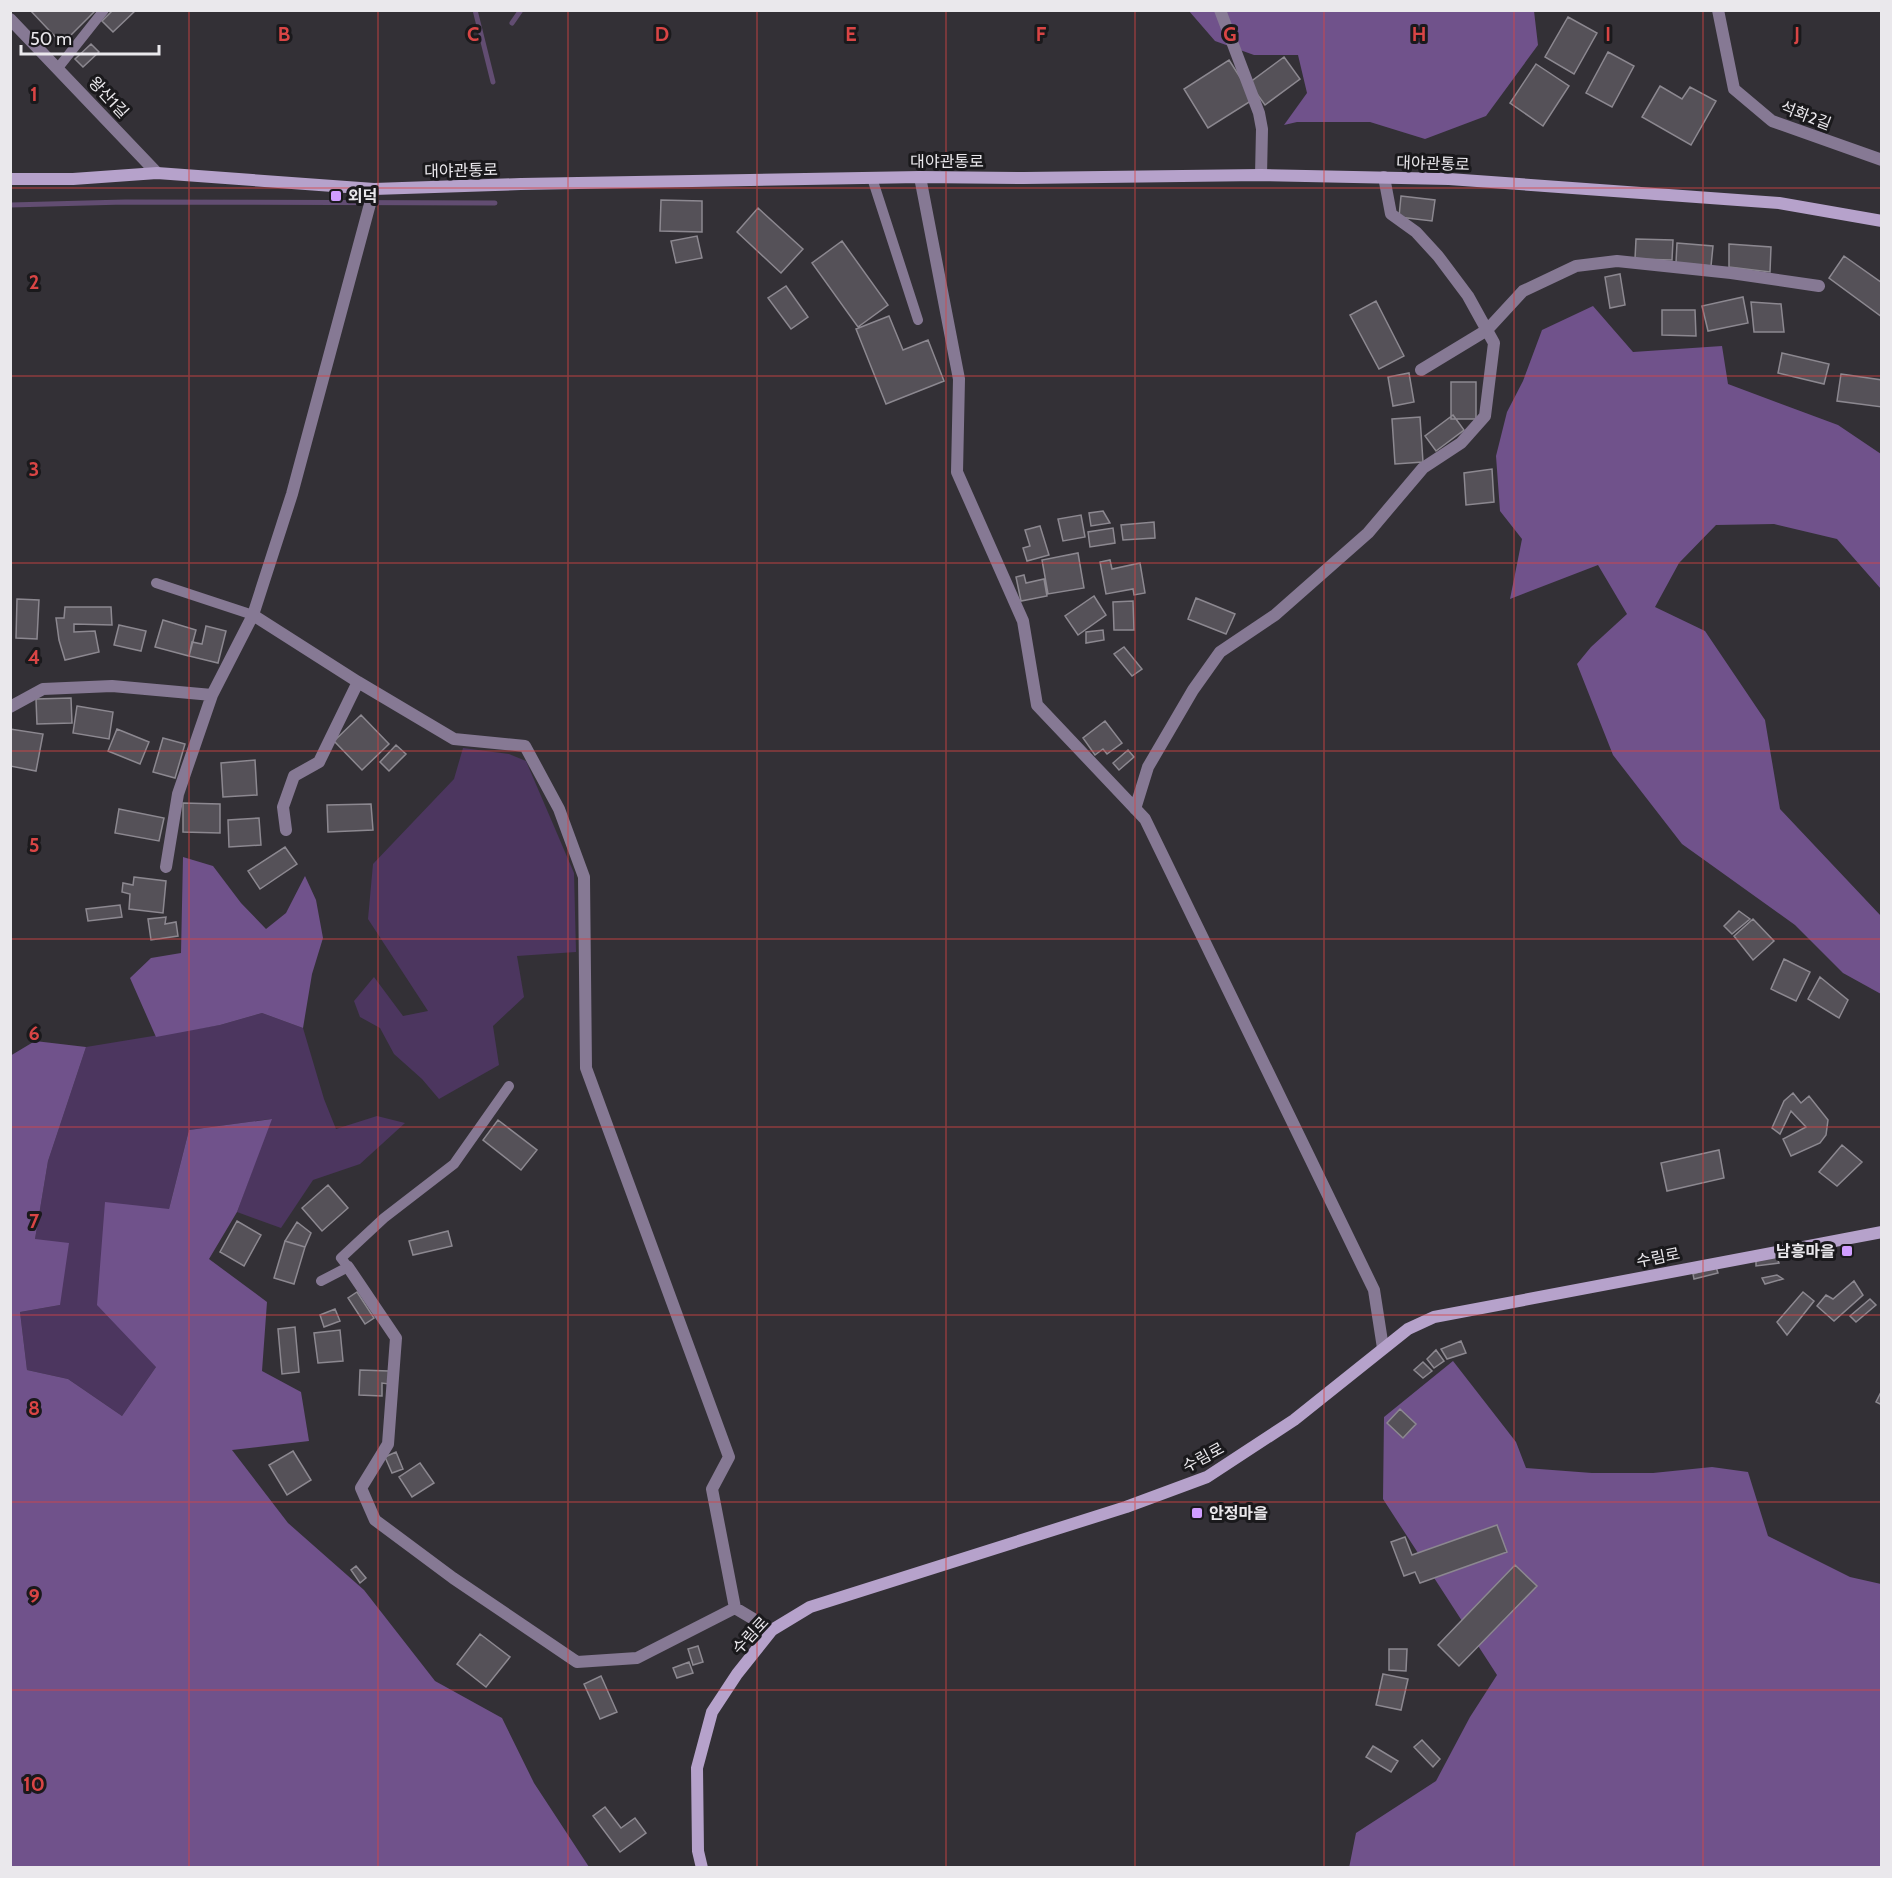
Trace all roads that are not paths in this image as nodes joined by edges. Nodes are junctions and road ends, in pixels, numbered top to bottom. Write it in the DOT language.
graph roads {
  1 [pos="104,10"];
  2 [pos="1220,10"];
  3 [pos="1718,10"];
  4 [pos="10,19"];
  5 [pos="58,68"];
  6 [pos="1881,160"];
  7 [pos="157,173"];
  8 [pos="1261,176"];
  9 [pos="920,177"];
  10 [pos="1384,177"];
  11 [pos="872,178"];
  12 [pos="10,179"];
  13 [pos="373,192"];
  14 [pos="1881,221"];
  15 [pos="1819,286"];
  16 [pos="918,320"];
  17 [pos="1487,330"];
  18 [pos="1421,370"];
  19 [pos="156,583"];
  20 [pos="253,615"];
  21 [pos="358,682"];
  22 [pos="212,695"];
  23 [pos="10,707"];
  24 [pos="1135,809"];
  25 [pos="286,830"];
  26 [pos="166,867"];
  27 [pos="508,1086"];
  28 [pos="1881,1232"];
  29 [pos="348,1266"];
  30 [pos="321,1281"];
  31 [pos="1383,1348"];
  32 [pos="735,1608"];
  33 [pos="772,1630"];
  34 [pos="702,1868"];
  1 -- 5 [label="lane"];
  2 -- 8 [label="street"];
  3 -- 6 [label="street, 석화2길"];
  4 -- 5 [label="street, 왕산1길"];
  5 -- 7 [label="street, 왕산1길"];
  7 -- 12 [label="main road, 대야관통로"];
  7 -- 13 [label="main road, 대야관통로"];
  8 -- 9 [label="main road, 대야관통로"];
  8 -- 10 [label="main road, 대야관통로"];
  9 -- 11 [label="main road, 대야관통로"];
  9 -- 24 [label="street"];
  10 -- 14 [label="main road, 대야관통로"];
  10 -- 17 [label="street"];
  11 -- 13 [label="main road, 대야관통로"];
  11 -- 16 [label="lane"];
  13 -- 20 [label="street"];
  15 -- 17 [label="street"];
  17 -- 18 [label="street"];
  17 -- 24 [label="street"];
  19 -- 20 [label="lane"];
  20 -- 21 [label="street"];
  20 -- 22 [label="street"];
  21 -- 25 [label="street"];
  21 -- 32 [label="street"];
  22 -- 23 [label="street"];
  22 -- 26 [label="street"];
  24 -- 31 [label="street"];
  27 -- 29 [label="lane"];
  28 -- 31 [label="main road, 수림로"];
  29 -- 30 [label="lane"];
  29 -- 32 [label="street"];
  31 -- 33 [label="main road, 수림로"];
  32 -- 33 [label="street"];
  33 -- 34 [label="main road, 수림로"];
}
